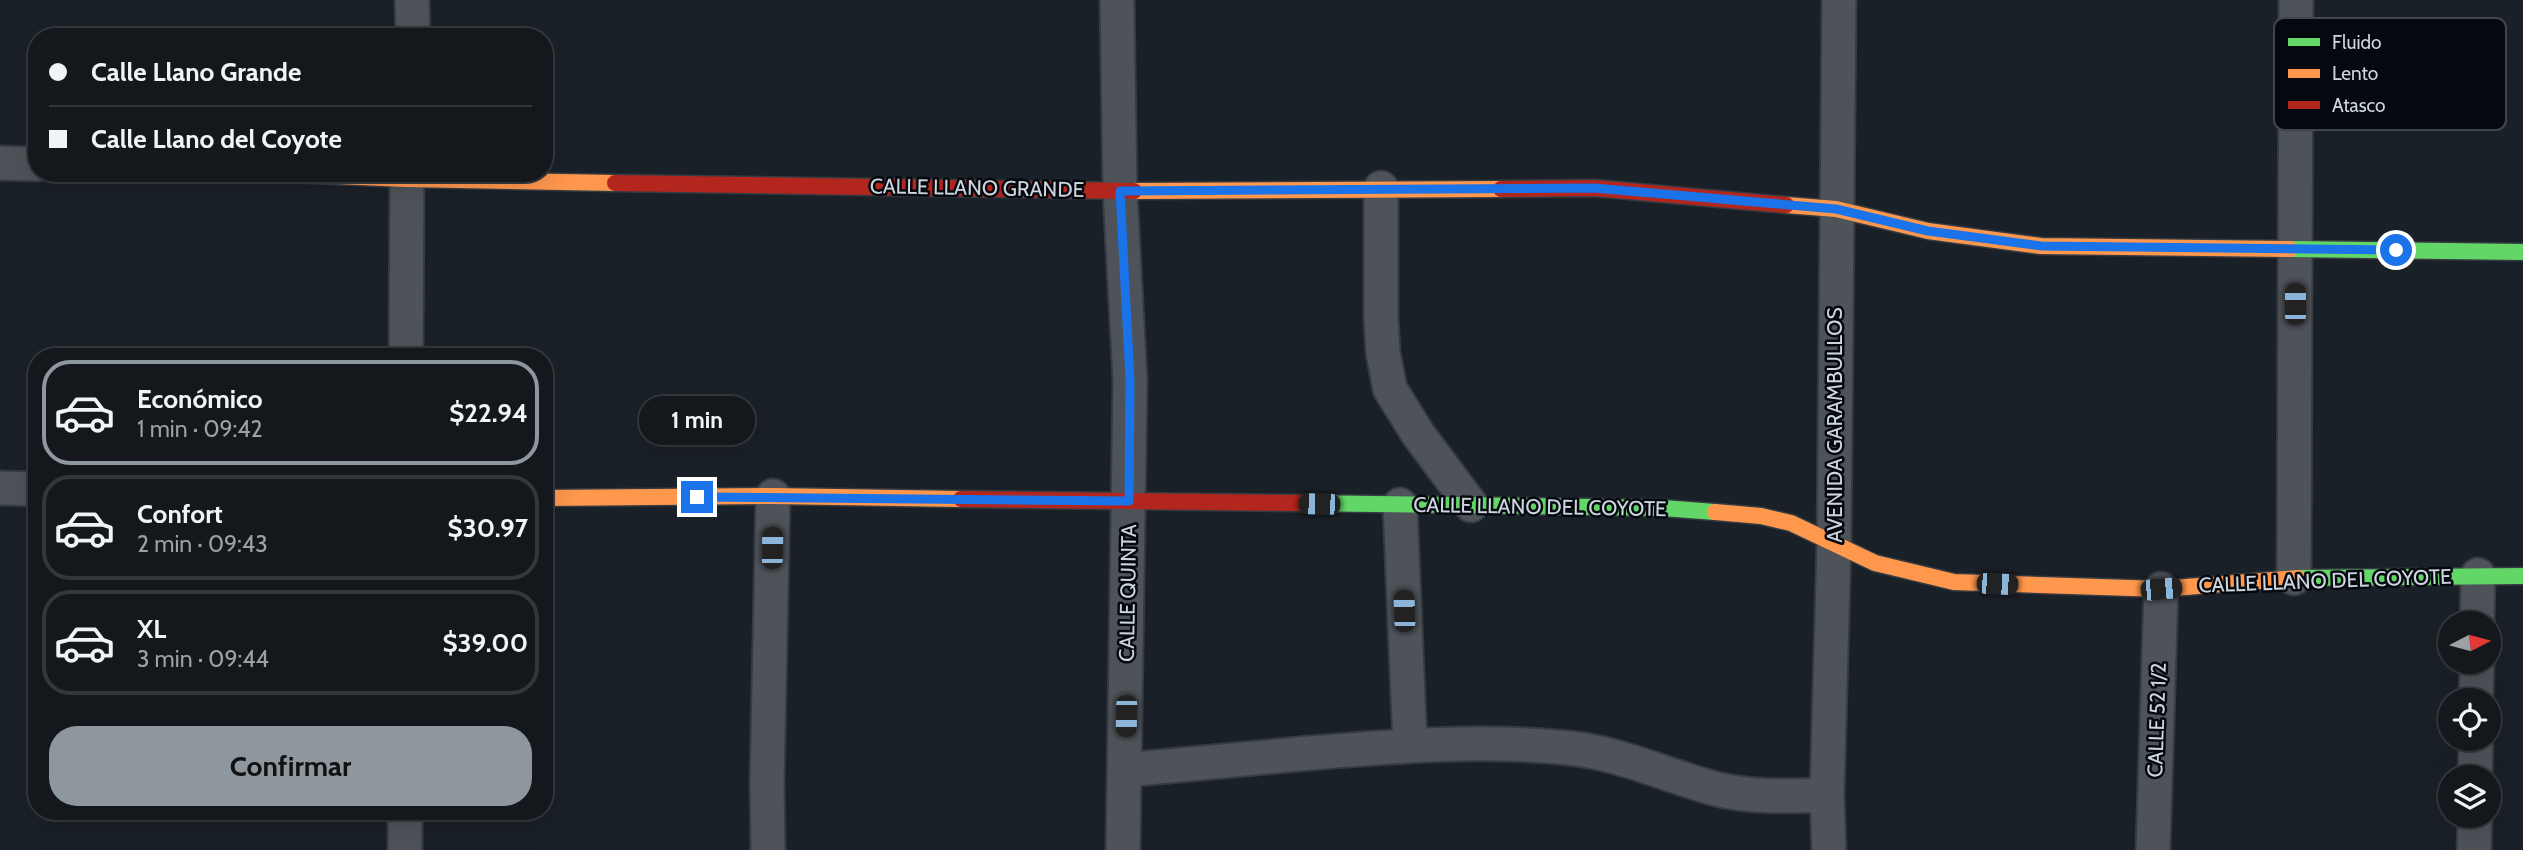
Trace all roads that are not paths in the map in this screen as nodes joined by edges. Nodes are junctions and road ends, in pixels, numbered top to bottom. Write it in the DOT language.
graph roads {
  1 [pos="412,0"];
  2 [pos="1117,0"];
  3 [pos="1839,0"];
  4 [pos="2296,0"];
  5 [pos="2296,18"];
  6 [pos="413,28"];
  7 [pos="2295,130"];
  8 [pos="0,163"];
  9 [pos="28,164"];
  10 [pos="553,179"];
  11 [pos="407,182"];
  12 [pos="1381,188"];
  13 [pos="1120,191"];
  14 [pos="1836,209"];
  15 [pos="2295,249"];
  16 [pos="2523,252"];
  17 [pos="406,348"];
  18 [pos="0,488"];
  19 [pos="28,489"];
  20 [pos="773,496"];
  21 [pos="553,498"];
  22 [pos="1129,501"];
  23 [pos="1400,505"];
  24 [pos="1471,505"];
  25 [pos="1834,542"];
  26 [pos="2478,575"];
  27 [pos="2523,576"];
  28 [pos="2294,579"];
  29 [pos="2161,589"];
  30 [pos="2477,611"];
  31 [pos="1410,744"];
  32 [pos="1125,770"];
  33 [pos="1827,795"];
  34 [pos="405,820"];
  35 [pos="2475,828"];
  36 [pos="405,850"];
  37 [pos="768,850"];
  38 [pos="1123,850"];
  39 [pos="1829,850"];
  40 [pos="2153,850"];
  41 [pos="2474,850"];
  1 -- 6 [label="street"];
  2 -- 13 [label="street, CALLE QUINTA"];
  3 -- 14 [label="street, AVENIDA GARAMBULLOS"];
  4 -- 5 [label="street"];
  7 -- 15 [label="street"];
  8 -- 9 [label="street"];
  10 -- 13 [label="street, CALLE LLANO GRANDE"];
  11 -- 17 [label="street"];
  12 -- 13 [label="street, CALLE LLANO GRANDE"];
  12 -- 14 [label="street, CALLE LLANO GRANDE"];
  12 -- 24 [label="street"];
  13 -- 22 [label="street, CALLE QUINTA"];
  14 -- 15 [label="street, CALLE LLANO GRANDE"];
  14 -- 25 [label="street, AVENIDA GARAMBULLOS"];
  15 -- 16 [label="street, CALLE LLANO GRANDE"];
  15 -- 28 [label="street"];
  18 -- 19 [label="street"];
  20 -- 21 [label="street, CALLE LLANO DEL COYOTE"];
  20 -- 22 [label="street, CALLE LLANO DEL COYOTE"];
  20 -- 37 [label="street"];
  22 -- 23 [label="street, CALLE LLANO DEL COYOTE"];
  22 -- 32 [label="street, CALLE QUINTA"];
  23 -- 24 [label="street, CALLE LLANO DEL COYOTE"];
  23 -- 31 [label="street"];
  24 -- 25 [label="street, CALLE LLANO DEL COYOTE"];
  25 -- 29 [label="street, CALLE LLANO DEL COYOTE"];
  25 -- 33 [label="street, AVENIDA GARAMBULLOS"];
  26 -- 27 [label="street, CALLE LLANO DEL COYOTE"];
  26 -- 28 [label="street, CALLE LLANO DEL COYOTE"];
  26 -- 30 [label="street"];
  28 -- 29 [label="street, CALLE LLANO DEL COYOTE"];
  29 -- 40 [label="street, CALLE 52 1/2"];
  31 -- 32 [label="street"];
  31 -- 33 [label="street"];
  32 -- 38 [label="street, CALLE QUINTA"];
  33 -- 39 [label="street, AVENIDA GARAMBULLOS"];
  34 -- 36 [label="street"];
  35 -- 41 [label="street"];
}
